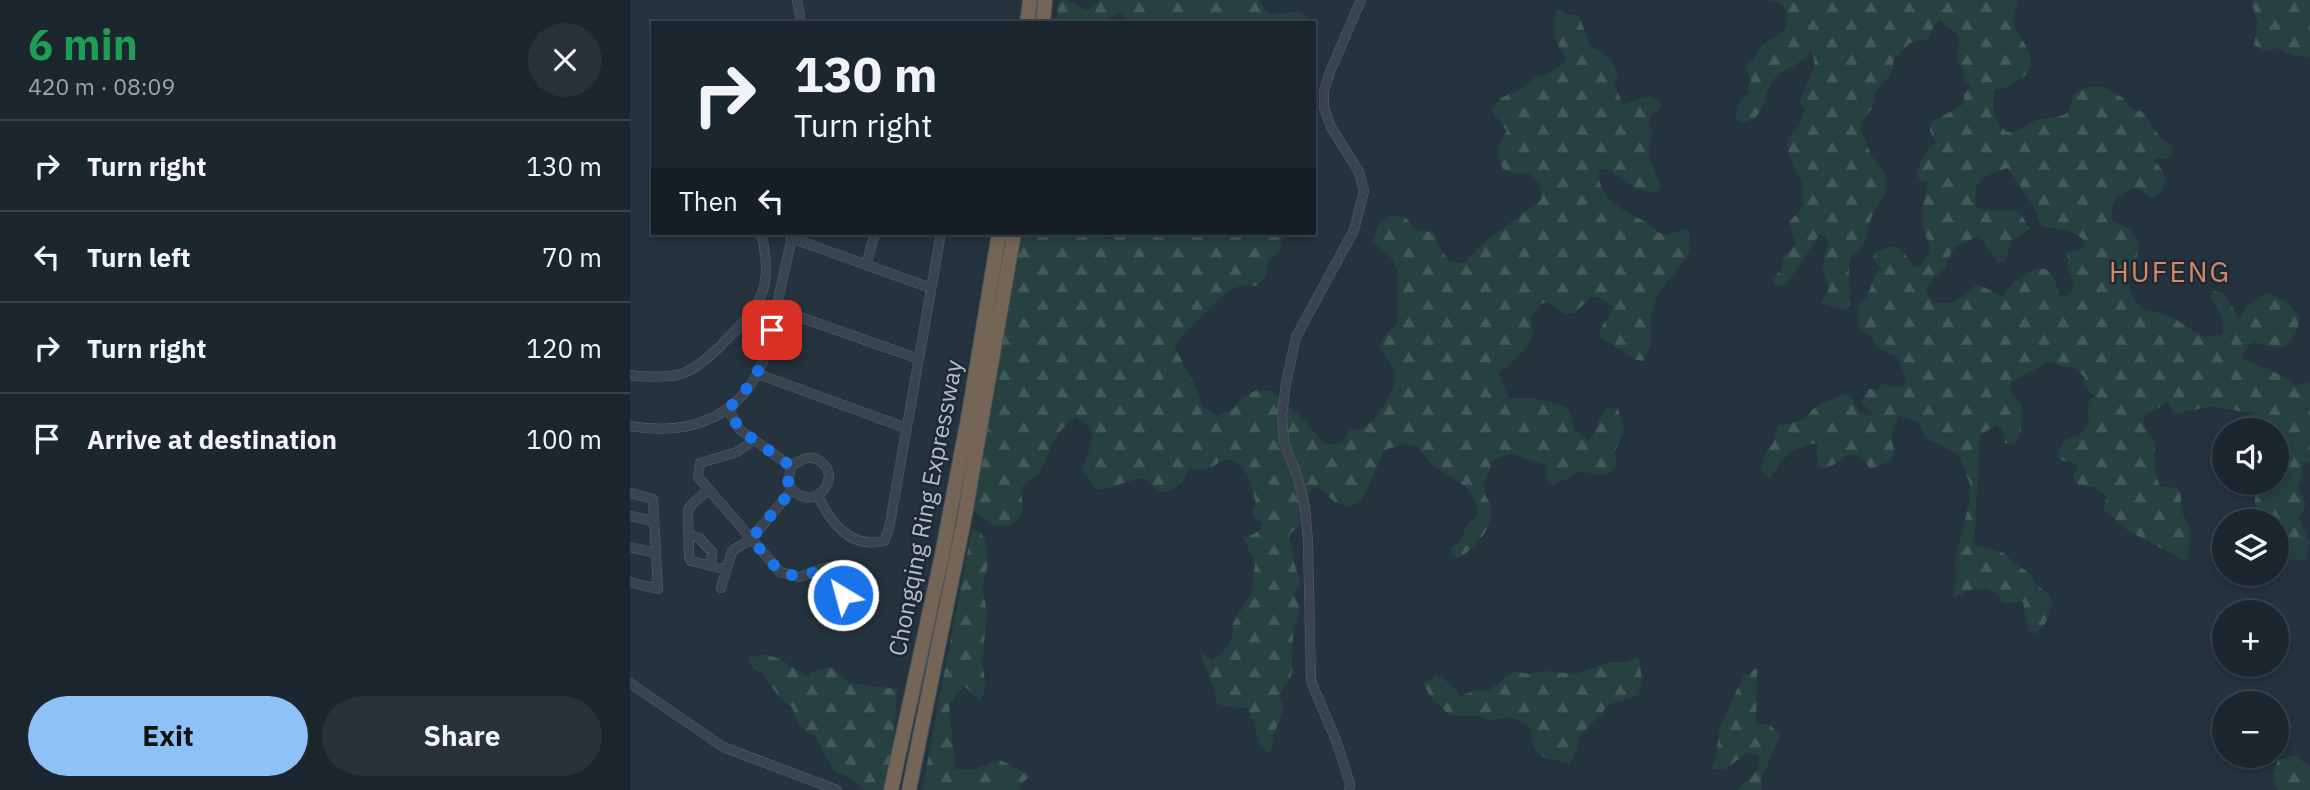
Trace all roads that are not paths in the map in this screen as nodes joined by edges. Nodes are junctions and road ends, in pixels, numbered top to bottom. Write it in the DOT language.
graph roads {
  1 [pos="797,0"];
  2 [pos="1030,0"];
  3 [pos="1045,0"];
  4 [pos="1361,0"];
  5 [pos="802,21"];
  6 [pos="1027,21"];
  7 [pos="1043,21"];
  8 [pos="762,235"];
  9 [pos="874,235"];
  10 [pos="941,235"];
  11 [pos="999,235"];
  12 [pos="1014,235"];
  13 [pos="792,236"];
  14 [pos="866,265"];
  15 [pos="931,288"];
  16 [pos="777,309"];
  17 [pos="919,359"];
  18 [pos="758,374"];
  19 [pos="630,375"];
  20 [pos="728,409"];
  21 [pos="630,426"];
  22 [pos="906,428"];
  23 [pos="754,440"];
  24 [pos="791,466"];
  25 [pos="708,490"];
  26 [pos="792,490"];
  27 [pos="630,494"];
  28 [pos="818,496"];
  29 [pos="630,516"];
  30 [pos="654,522"];
  31 [pos="690,535"];
  32 [pos="751,539"];
  33 [pos="630,547"];
  34 [pos="656,553"];
  35 [pos="711,566"];
  36 [pos="724,569"];
  37 [pos="824,569"];
  38 [pos="630,582"];
  39 [pos="721,588"];
  40 [pos="630,683"];
  41 [pos="837,790"];
  42 [pos="891,790"];
  43 [pos="909,790"];
  44 [pos="1349,790"];
  1 -- 5 [label="street"];
  2 -- 6 [label="highway"];
  3 -- 7 [label="highway"];
  4 -- 44 [label="street"];
  8 -- 19 [label="street"];
  9 -- 14 [label="street"];
  10 -- 15 [label="street"];
  11 -- 42 [label="highway, Chongqing Ring Expressway"];
  12 -- 43 [label="highway, Chongqing Ring Expressway"];
  13 -- 14 [label="street"];
  13 -- 16 [label="street"];
  14 -- 15 [label="street"];
  15 -- 17 [label="street"];
  16 -- 17 [label="street"];
  16 -- 18 [label="street"];
  17 -- 22 [label="street"];
  18 -- 20 [label="street"];
  18 -- 22 [label="street"];
  20 -- 21 [label="street"];
  20 -- 23 [label="street"];
  22 -- 28 [label="street"];
  23 -- 24 [label="street"];
  23 -- 25 [label="street"];
  24 -- 26 [label="street"];
  24 -- 28 [label="street"];
  25 -- 32 [label="street"];
  25 -- 35 [label="street"];
  26 -- 28 [label="street"];
  26 -- 32 [label="street"];
  27 -- 30 [label="street"];
  29 -- 30 [label="street"];
  30 -- 34 [label="street"];
  31 -- 35 [label="street"];
  32 -- 37 [label="street"];
  32 -- 39 [label="street"];
  33 -- 34 [label="street"];
  34 -- 38 [label="street"];
  35 -- 36 [label="street"];
  40 -- 41 [label="street"];
}
